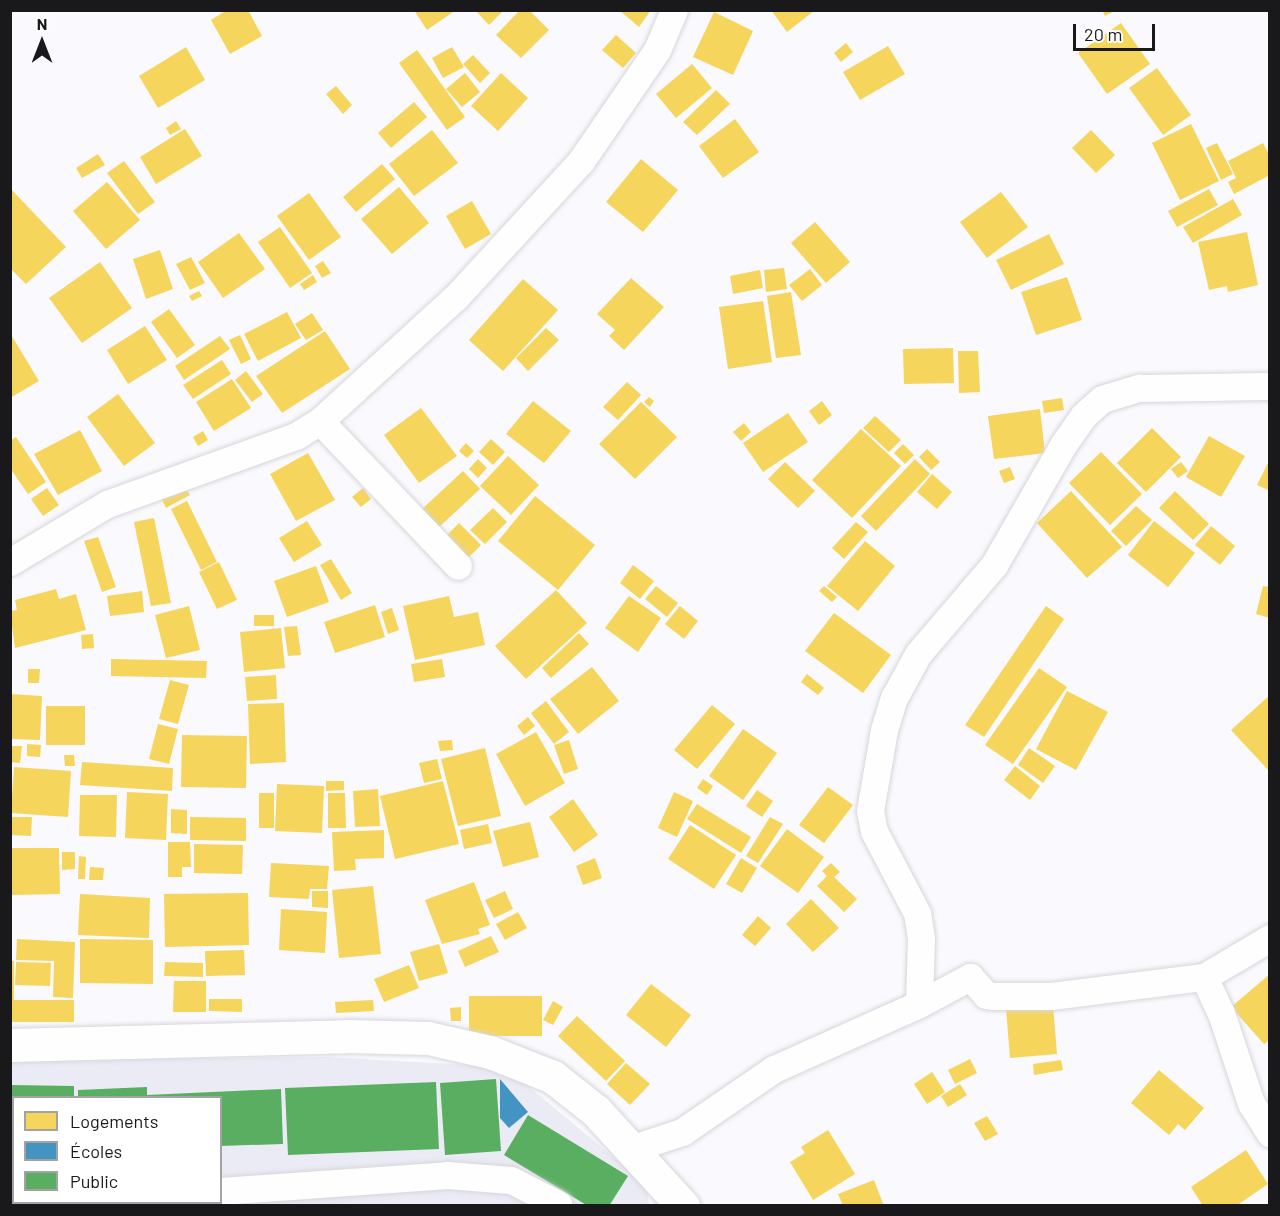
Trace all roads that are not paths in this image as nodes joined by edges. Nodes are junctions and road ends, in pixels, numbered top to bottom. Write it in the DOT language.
graph roads {
  1 [pos="674,10"];
  2 [pos="1269,386"];
  3 [pos="320,421"];
  4 [pos="10,562"];
  5 [pos="458,566"];
  6 [pos="1269,938"];
  7 [pos="1204,977"];
  8 [pos="919,1004"];
  9 [pos="10,1045"];
  10 [pos="1269,1134"];
  11 [pos="630,1149"];
  12 [pos="222,1191"];
  13 [pos="558,1204"];
  14 [pos="683,1206"];
  1 -- 3 [label="street"];
  2 -- 8 [label="street"];
  3 -- 4 [label="street"];
  3 -- 5 [label="street"];
  6 -- 7 [label="street"];
  7 -- 8 [label="street"];
  7 -- 10 [label="street"];
  8 -- 11 [label="street"];
  9 -- 11 [label="street"];
  11 -- 14 [label="street"];
  12 -- 13 [label="street"];
}
